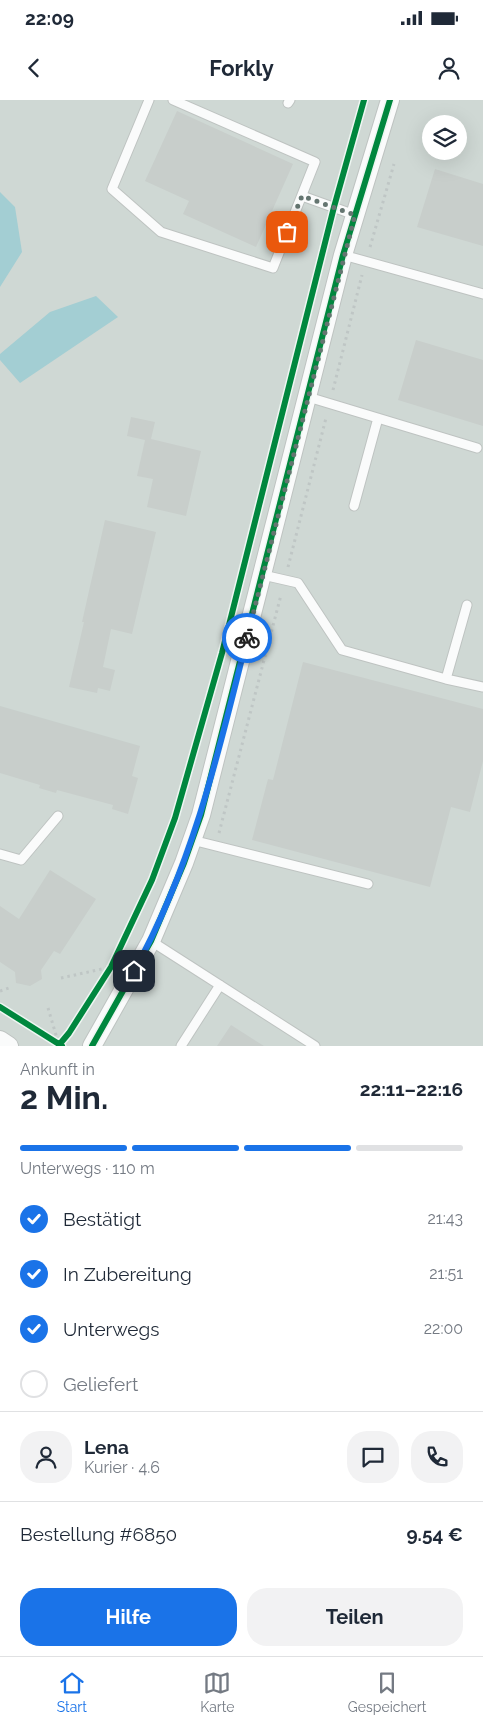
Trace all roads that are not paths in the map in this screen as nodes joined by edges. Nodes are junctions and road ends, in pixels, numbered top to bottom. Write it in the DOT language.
graph roads {
  1 [pos="149,100"];
  2 [pos="173,100"];
  3 [pos="390,100"];
  4 [pos="302,196"];
  5 [pos="355,215"];
  6 [pos="343,255"];
  7 [pos="483,294"];
  8 [pos="308,397"];
  9 [pos="378,418"];
  10 [pos="477,448"];
  11 [pos="354,506"];
  12 [pos="263,575"];
  13 [pos="467,605"];
  14 [pos="446,679"];
  15 [pos="483,687"];
  16 [pos="58,816"];
  17 [pos="192,840"];
  18 [pos="0,854"];
  19 [pos="368,884"];
  20 [pos="151,941"];
  21 [pos="220,985"];
  22 [pos="0,1040"];
  23 [pos="9,1046"];
  24 [pos="92,1046"];
  25 [pos="181,1046"];
  26 [pos="315,1046"];
  1 -- 4 [label="lane"];
  2 -- 4 [label="lane"];
  3 -- 5 [label="street"];
  4 -- 5 [label="lane"];
  5 -- 6 [label="street"];
  6 -- 7 [label="lane"];
  6 -- 8 [label="street"];
  8 -- 9 [label="lane"];
  8 -- 12 [label="street"];
  9 -- 10 [label="lane"];
  9 -- 11 [label="lane"];
  12 -- 14 [label="lane"];
  12 -- 17 [label="street"];
  13 -- 14 [label="lane"];
  14 -- 15 [label="lane"];
  16 -- 18 [label="lane"];
  17 -- 19 [label="lane"];
  17 -- 20 [label="street"];
  20 -- 21 [label="lane"];
  20 -- 24 [label="street"];
  21 -- 25 [label="lane"];
  21 -- 26 [label="lane"];
  22 -- 23 [label="street"];
}
